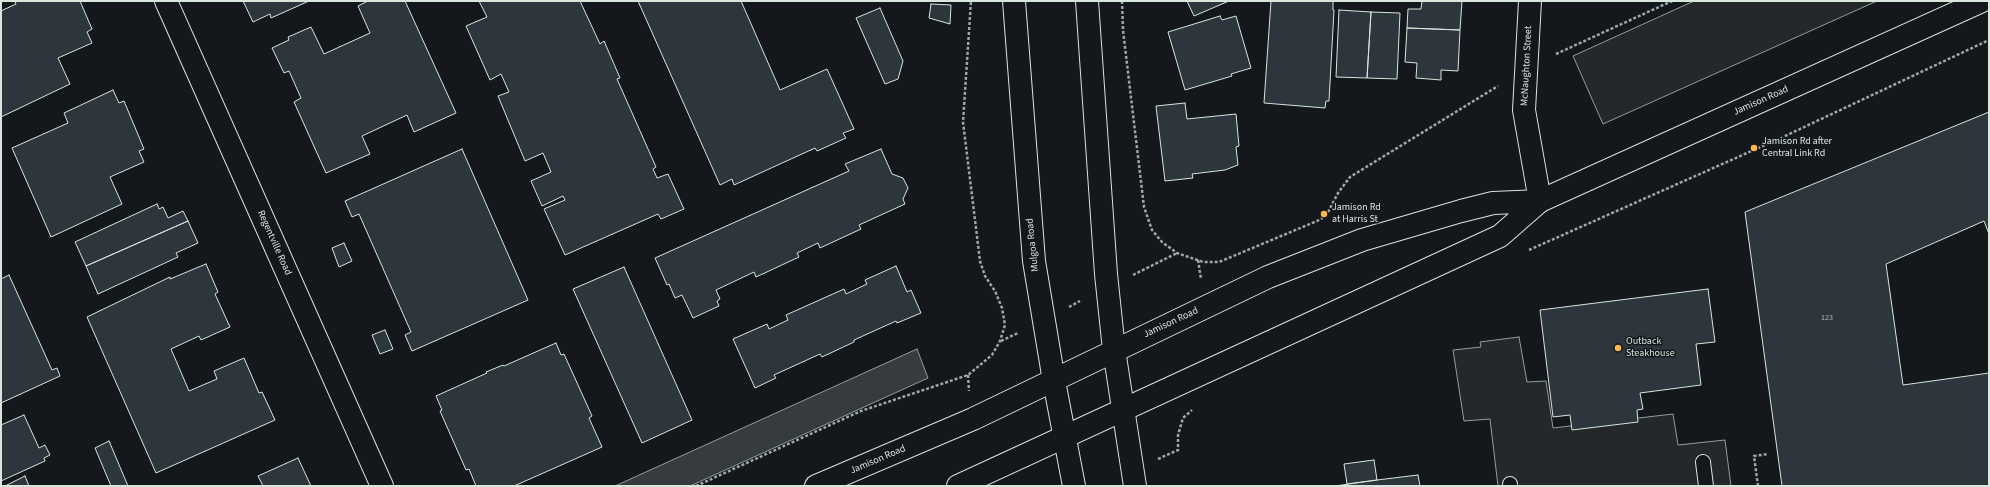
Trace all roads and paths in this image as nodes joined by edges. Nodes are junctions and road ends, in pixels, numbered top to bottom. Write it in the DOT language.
graph roads {
  1 [pos="166,1"];
  2 [pos="971,1"];
  3 [pos="1014,1"];
  4 [pos="1087,1"];
  5 [pos="1122,1"];
  6 [pos="1530,1"];
  7 [pos="1672,1"];
  8 [pos="1982,1"];
  9 [pos="1989,40"];
  10 [pos="1555,54"];
  11 [pos="1499,86"];
  12 [pos="1540,201"];
  13 [pos="1523,252"];
  14 [pos="1114,350"];
  15 [pos="1054,381"];
  16 [pos="1197,405"];
  17 [pos="1124,410"];
  18 [pos="1064,438"];
  19 [pos="1178,450"];
  20 [pos="1768,454"];
  21 [pos="1703,462"];
  22 [pos="382,486"];
  23 [pos="696,486"];
  24 [pos="816,486"];
  25 [pos="958,486"];
  26 [pos="1074,486"];
  27 [pos="1136,486"];
  28 [pos="1706,486"];
  29 [pos="1758,486"];
  1 -- 22 [label="street, Regentville Road"];
  2 -- 23 [label="path"];
  3 -- 15 [label="street, Mulgoa Road"];
  4 -- 14 [label="street"];
  5 -- 11 [label="path"];
  6 -- 12 [label="street, McNaughton Street"];
  7 -- 10 [label="path"];
  8 -- 12 [label="street, Jamison Road"];
  9 -- 13 [label="path"];
  12 -- 14 [label="street, Jamison Road"];
  12 -- 17 [label="street, Jamison Road"];
  14 -- 15 [label="street, Jamison Road"];
  14 -- 17 [label="street"];
  15 -- 18 [label="street, Mulgoa Road"];
  15 -- 24 [label="street, Jamison Road"];
  16 -- 19 [label="path"];
  17 -- 18 [label="street, Jamison Road"];
  17 -- 27 [label="street"];
  18 -- 25 [label="street, Jamison Road"];
  18 -- 26 [label="street, Mulgoa Road"];
  20 -- 29 [label="path"];
  21 -- 28 [label="lane"];
}
